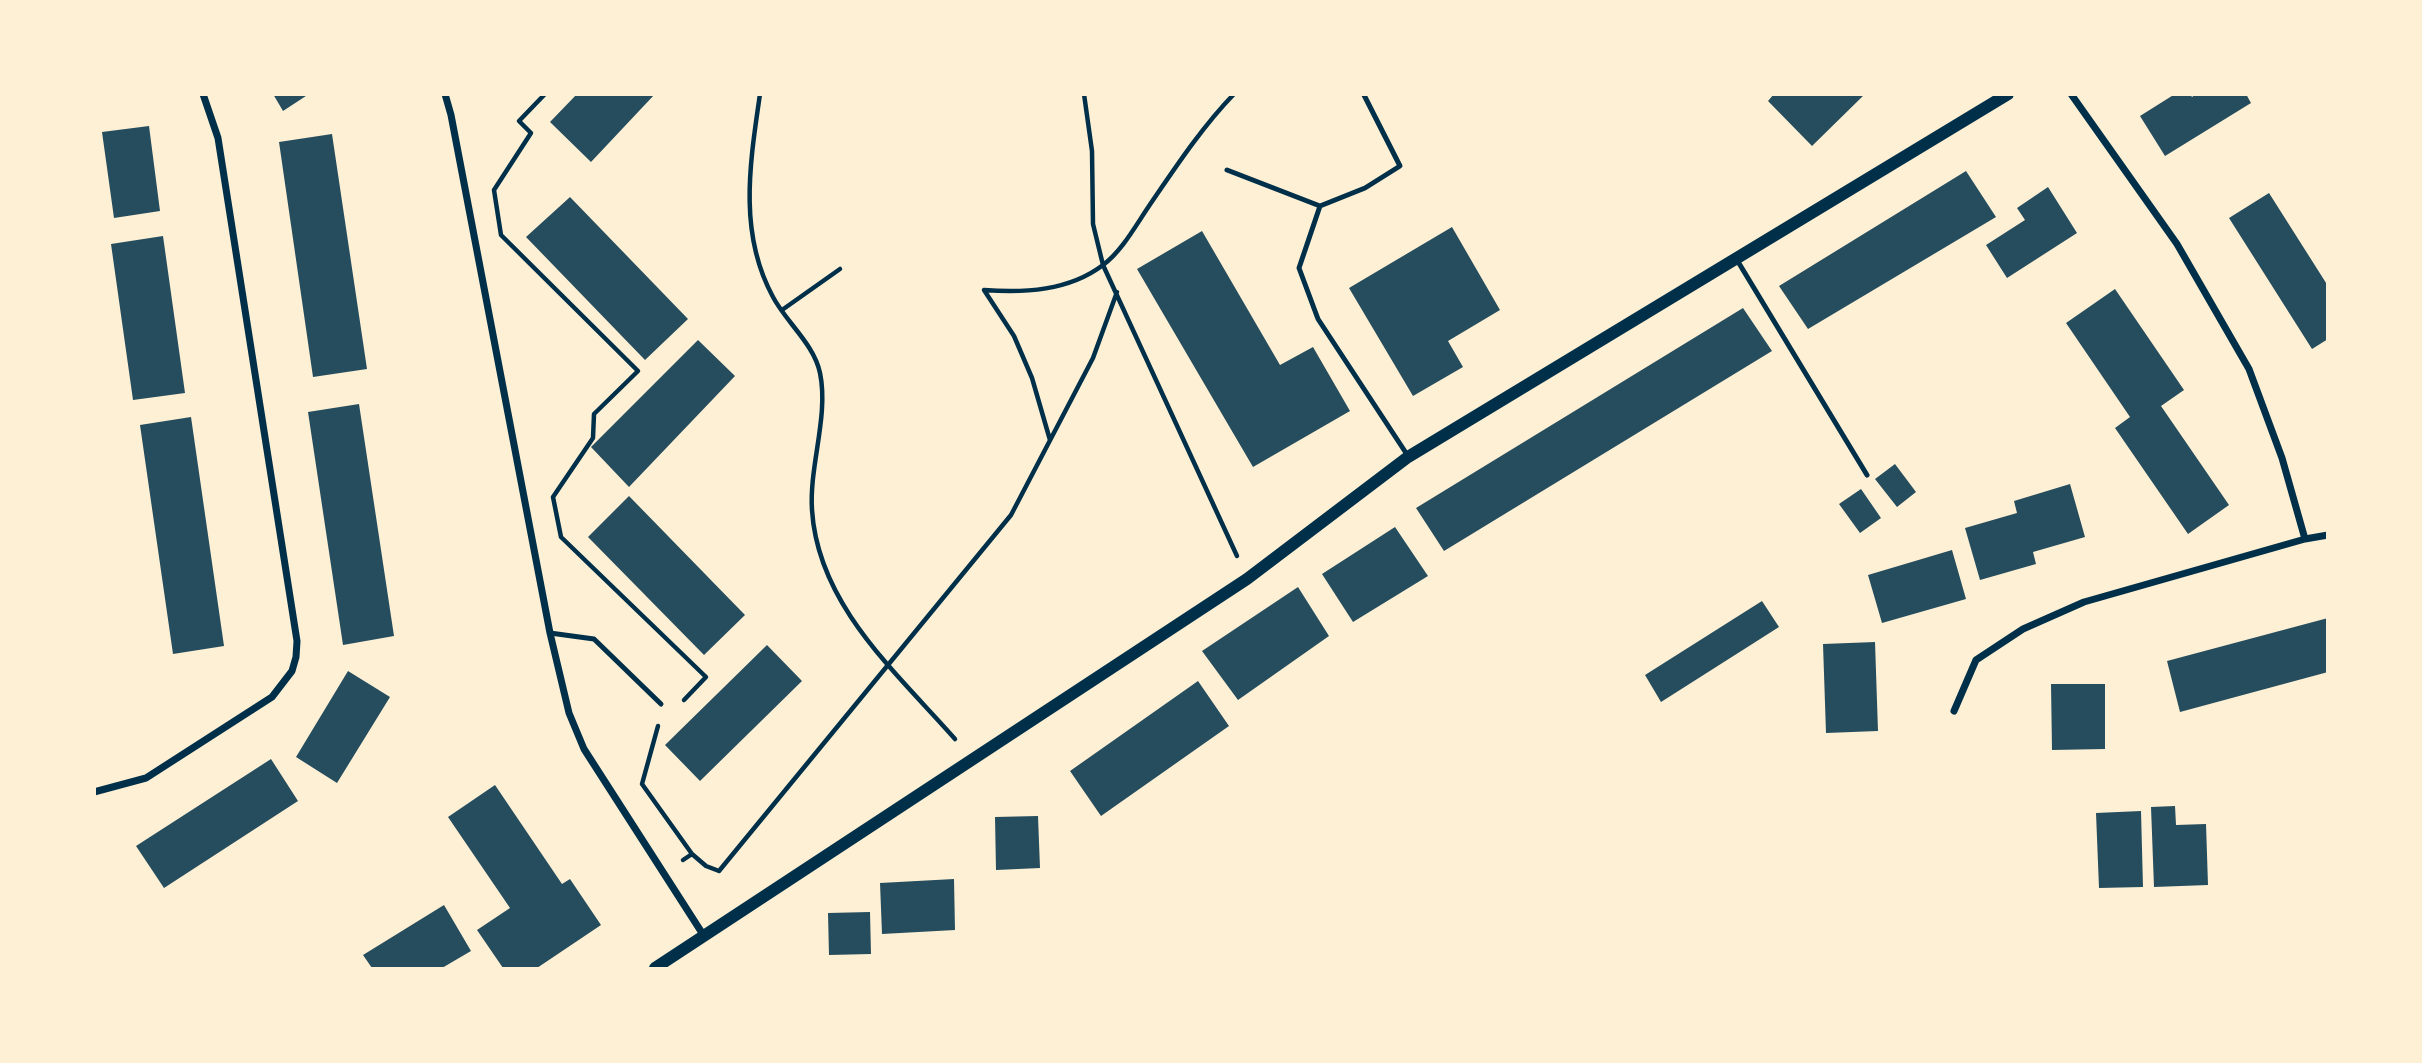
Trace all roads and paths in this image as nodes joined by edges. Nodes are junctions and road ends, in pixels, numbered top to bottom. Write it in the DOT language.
graph roads {
  1 [pos="203,94"];
  2 [pos="445,94"];
  3 [pos="545,94"];
  4 [pos="760,94"];
  5 [pos="1084,94"];
  6 [pos="1234,94"];
  7 [pos="2008,94"];
  8 [pos="2071,94"];
  9 [pos="1364,96"];
  10 [pos="1227,170"];
  11 [pos="1320,206"];
  12 [pos="1737,260"];
  13 [pos="1103,265"];
  14 [pos="840,269"];
  15 [pos="1117,292"];
  16 [pos="782,310"];
  17 [pos="1050,440"];
  18 [pos="1408,457"];
  19 [pos="1867,475"];
  20 [pos="2328,535"];
  21 [pos="2305,538"];
  22 [pos="1247,579"];
  23 [pos="550,633"];
  24 [pos="889,664"];
  25 [pos="681,702"];
  26 [pos="661,704"];
  27 [pos="1954,711"];
  28 [pos="665,719"];
  29 [pos="972,758"];
  30 [pos="94,792"];
  31 [pos="692,854"];
  32 [pos="664,874"];
  33 [pos="704,936"];
  34 [pos="655,968"];
  1 -- 30 [label="street"];
  2 -- 23 [label="street"];
  3 -- 25 [label="path"];
  4 -- 16 [label="path"];
  5 -- 13 [label="path"];
  6 -- 13 [label="path"];
  7 -- 12 [label="street"];
  8 -- 21 [label="street"];
  9 -- 11 [label="lane"];
  10 -- 11 [label="lane"];
  11 -- 18 [label="lane"];
  12 -- 18 [label="street"];
  12 -- 19 [label="lane"];
  13 -- 15 [label="path"];
  13 -- 17 [label="path"];
  14 -- 16 [label="path"];
  15 -- 17 [label="path"];
  15 -- 22 [label="path"];
  16 -- 24 [label="path"];
  17 -- 24 [label="path"];
  18 -- 22 [label="street"];
  20 -- 21 [label="street"];
  21 -- 27 [label="street"];
  22 -- 29 [label="street"];
  23 -- 26 [label="lane"];
  23 -- 32 [label="street"];
  24 -- 29 [label="path"];
  24 -- 31 [label="path"];
  28 -- 31 [label="path"];
  29 -- 33 [label="street"];
  31 -- 32 [label="path"];
  32 -- 33 [label="street"];
  33 -- 34 [label="street"];
}
